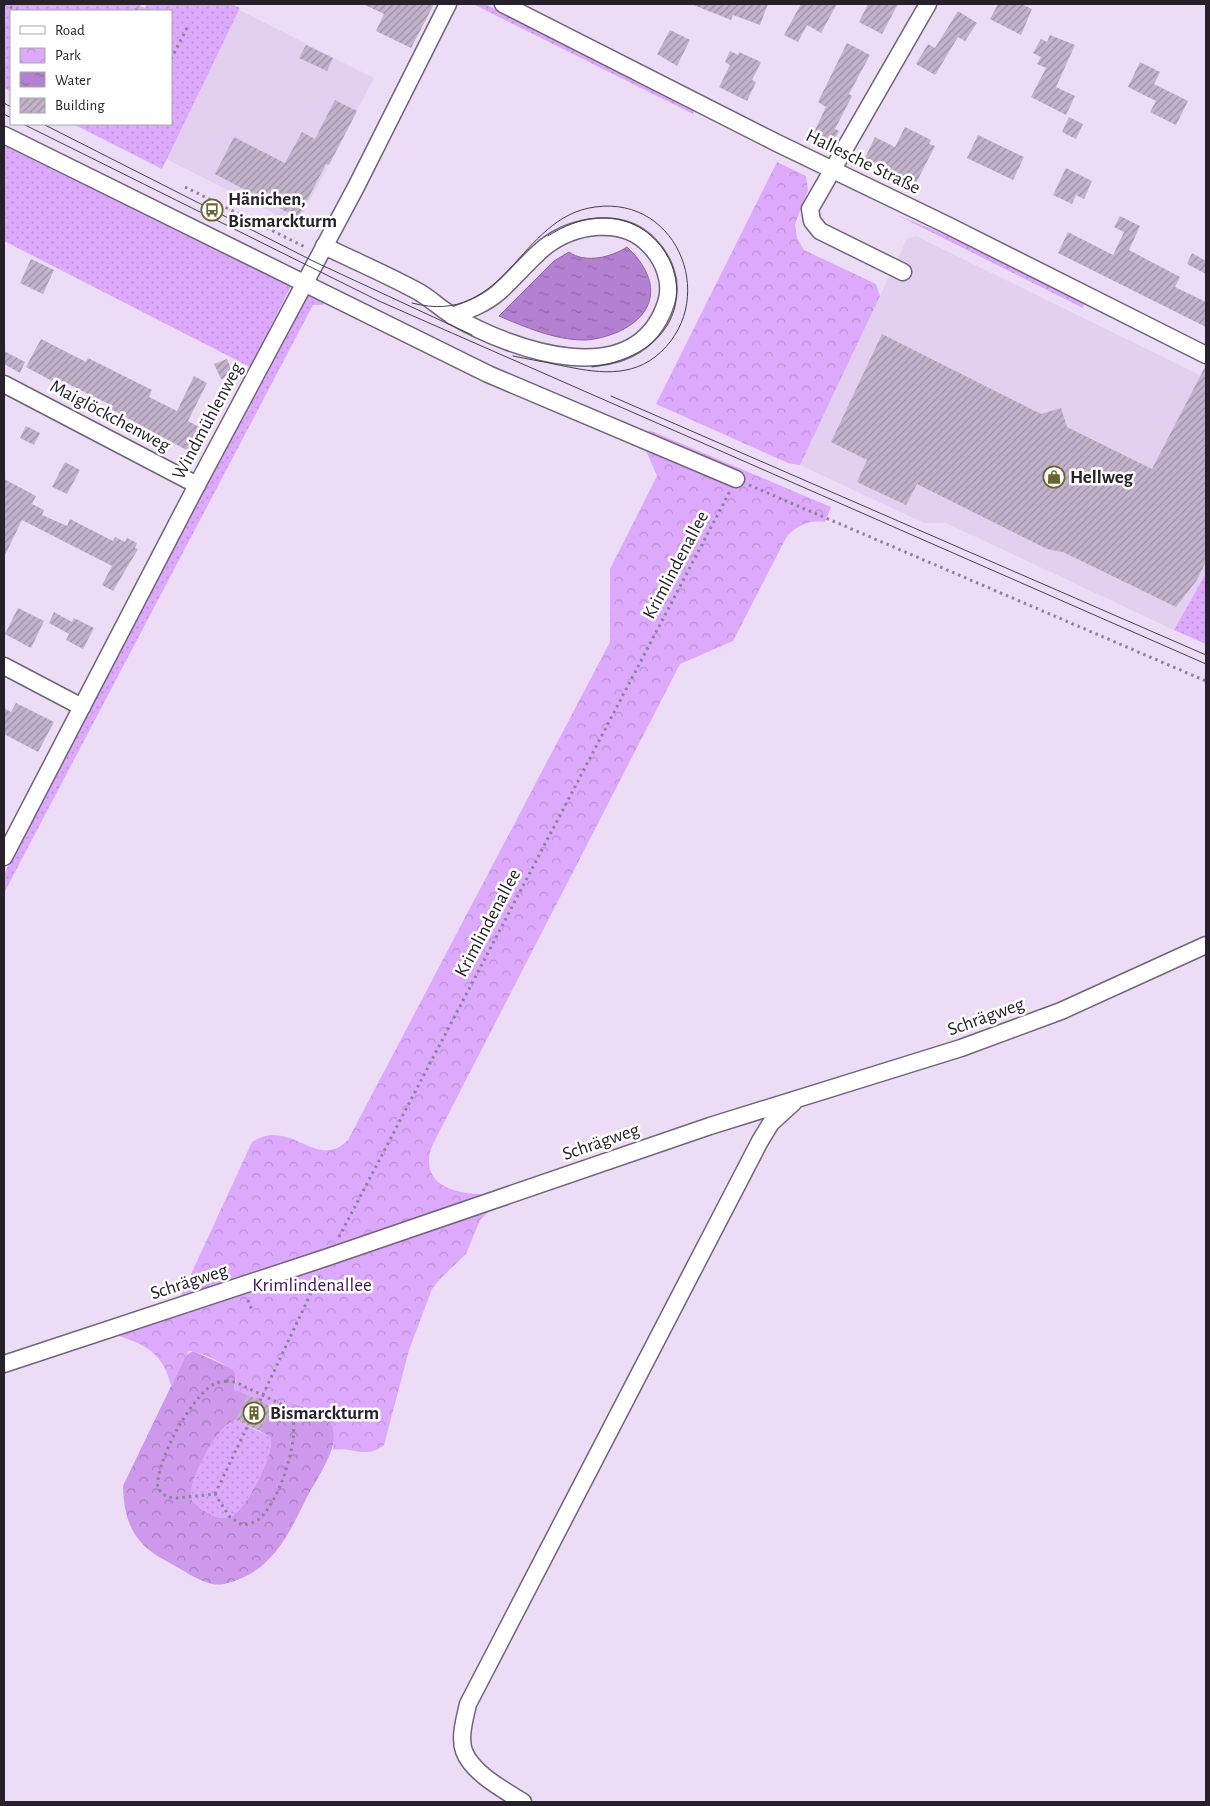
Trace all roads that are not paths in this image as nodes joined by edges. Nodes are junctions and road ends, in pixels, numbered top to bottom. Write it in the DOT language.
graph roads {
  1 [pos="448,4"];
  2 [pos="503,4"];
  3 [pos="928,4"];
  4 [pos="4,136"];
  5 [pos="833,171"];
  6 [pos="321,250"];
  7 [pos="903,272"];
  8 [pos="304,282"];
  9 [pos="452,316"];
  10 [pos="1206,355"];
  11 [pos="4,384"];
  12 [pos="736,479"];
  13 [pos="197,485"];
  14 [pos="4,666"];
  15 [pos="82,707"];
  16 [pos="4,857"];
  17 [pos="1206,945"];
  18 [pos="797,1099"];
  19 [pos="4,1364"];
  20 [pos="523,1802"];
  1 -- 6 [label="street, Windmühlenweg"];
  2 -- 5 [label="street, Hallesche Straße"];
  3 -- 5 [label="street"];
  4 -- 8 [label="street"];
  5 -- 7 [label="street"];
  5 -- 10 [label="street, Hallesche Straße"];
  6 -- 8 [label="street, Windmühlenweg"];
  6 -- 9 [label="street"];
  8 -- 12 [label="street"];
  8 -- 13 [label="street, Windmühlenweg"];
  9 -- 9 [label="street"];
  11 -- 13 [label="street, Maiglöckchenweg"];
  13 -- 15 [label="street, Windmühlenweg"];
  14 -- 15 [label="street"];
  15 -- 16 [label="street, Windmühlenweg"];
  17 -- 18 [label="street, Schrägweg"];
  18 -- 19 [label="street, Schrägweg"];
  18 -- 20 [label="street"];
}
